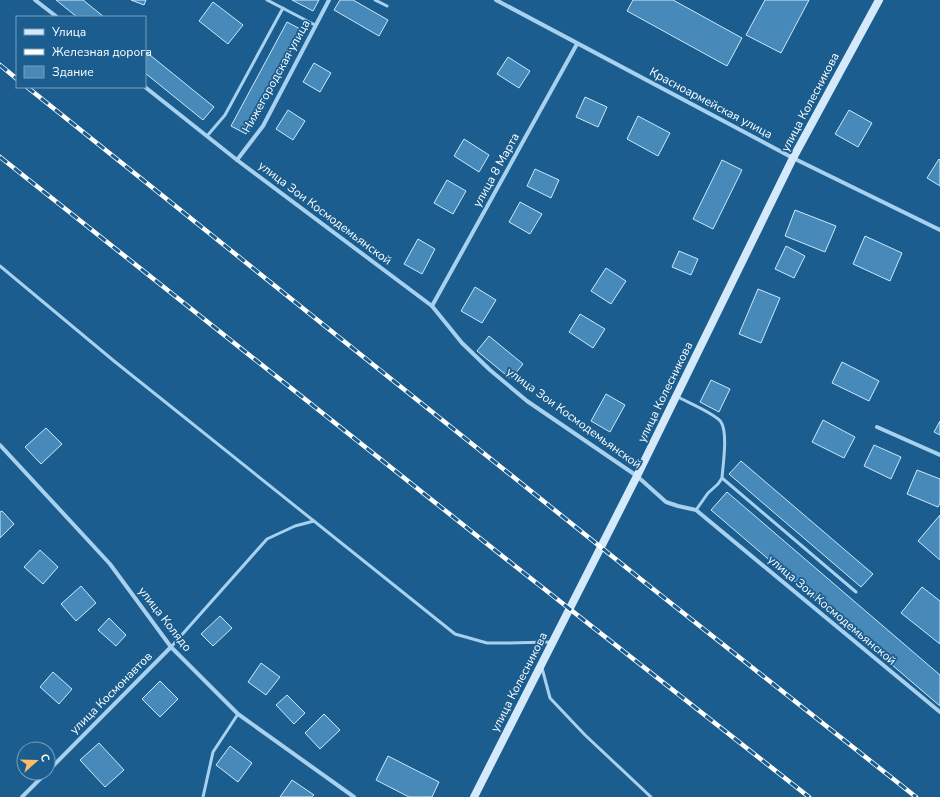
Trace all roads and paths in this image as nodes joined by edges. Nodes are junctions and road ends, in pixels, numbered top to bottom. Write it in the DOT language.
graph roads {
  1 [pos="35,0"];
  2 [pos="267,0"];
  3 [pos="329,0"];
  4 [pos="375,0"];
  5 [pos="496,0"];
  6 [pos="879,0"];
  7 [pos="387,6"];
  8 [pos="283,8"];
  9 [pos="56,16"];
  10 [pos="316,25"];
  11 [pos="577,44"];
  12 [pos="146,88"];
  13 [pos="208,136"];
  14 [pos="794,158"];
  15 [pos="237,160"];
  16 [pos="940,230"];
  17 [pos="0,266"];
  18 [pos="432,306"];
  19 [pos="676,396"];
  20 [pos="877,427"];
  21 [pos="0,445"];
  22 [pos="940,455"];
  23 [pos="637,476"];
  24 [pos="722,478"];
  25 [pos="696,510"];
  26 [pos="314,521"];
  27 [pos="856,592"];
  28 [pos="553,642"];
  29 [pos="171,647"];
  30 [pos="541,664"];
  31 [pos="940,712"];
  32 [pos="238,714"];
  33 [pos="56,763"];
  34 [pos="38,781"];
  35 [pos="22,797"];
  36 [pos="203,797"];
  37 [pos="354,797"];
  38 [pos="474,797"];
  39 [pos="651,797"];
  1 -- 9 [label="street"];
  2 -- 8 [label="lane"];
  3 -- 10 [label="street, Нижегородская улица"];
  4 -- 7 [label="lane"];
  5 -- 11 [label="street, Красноармейская улица"];
  6 -- 14 [label="street, улица Колесникова"];
  8 -- 10 [label="lane"];
  8 -- 13 [label="lane"];
  10 -- 15 [label="street, Нижегородская улица"];
  11 -- 14 [label="street, Красноармейская улица"];
  11 -- 18 [label="street, улица 8 Марта"];
  12 -- 13 [label="street, улица Зои Космодемьянской"];
  13 -- 15 [label="street, улица Зои Космодемьянской"];
  14 -- 16 [label="street, Красноармейская улица"];
  14 -- 19 [label="street, улица Колесникова"];
  15 -- 18 [label="street, улица Зои Космодемьянской"];
  17 -- 26 [label="lane"];
  18 -- 23 [label="street, улица Зои Космодемьянской"];
  19 -- 23 [label="street, улица Колесникова"];
  19 -- 24 [label="lane"];
  20 -- 22 [label="street"];
  21 -- 29 [label="street, улица Колядо"];
  23 -- 25 [label="street, улица Зои Космодемьянской"];
  23 -- 28 [label="street, улица Колесникова"];
  24 -- 25 [label="lane"];
  24 -- 27 [label="lane"];
  25 -- 31 [label="street, улица Зои Космодемьянской"];
  26 -- 28 [label="lane"];
  26 -- 29 [label="lane"];
  28 -- 30 [label="street, улица Колесникова"];
  29 -- 32 [label="street, улица Колядо"];
  29 -- 33 [label="street, улица Космонавтов"];
  30 -- 38 [label="street, улица Колесникова"];
  30 -- 39 [label="lane"];
  32 -- 36 [label="lane"];
  32 -- 37 [label="street, улица Колядо"];
  34 -- 35 [label="street, улица Космонавтов"];
}
